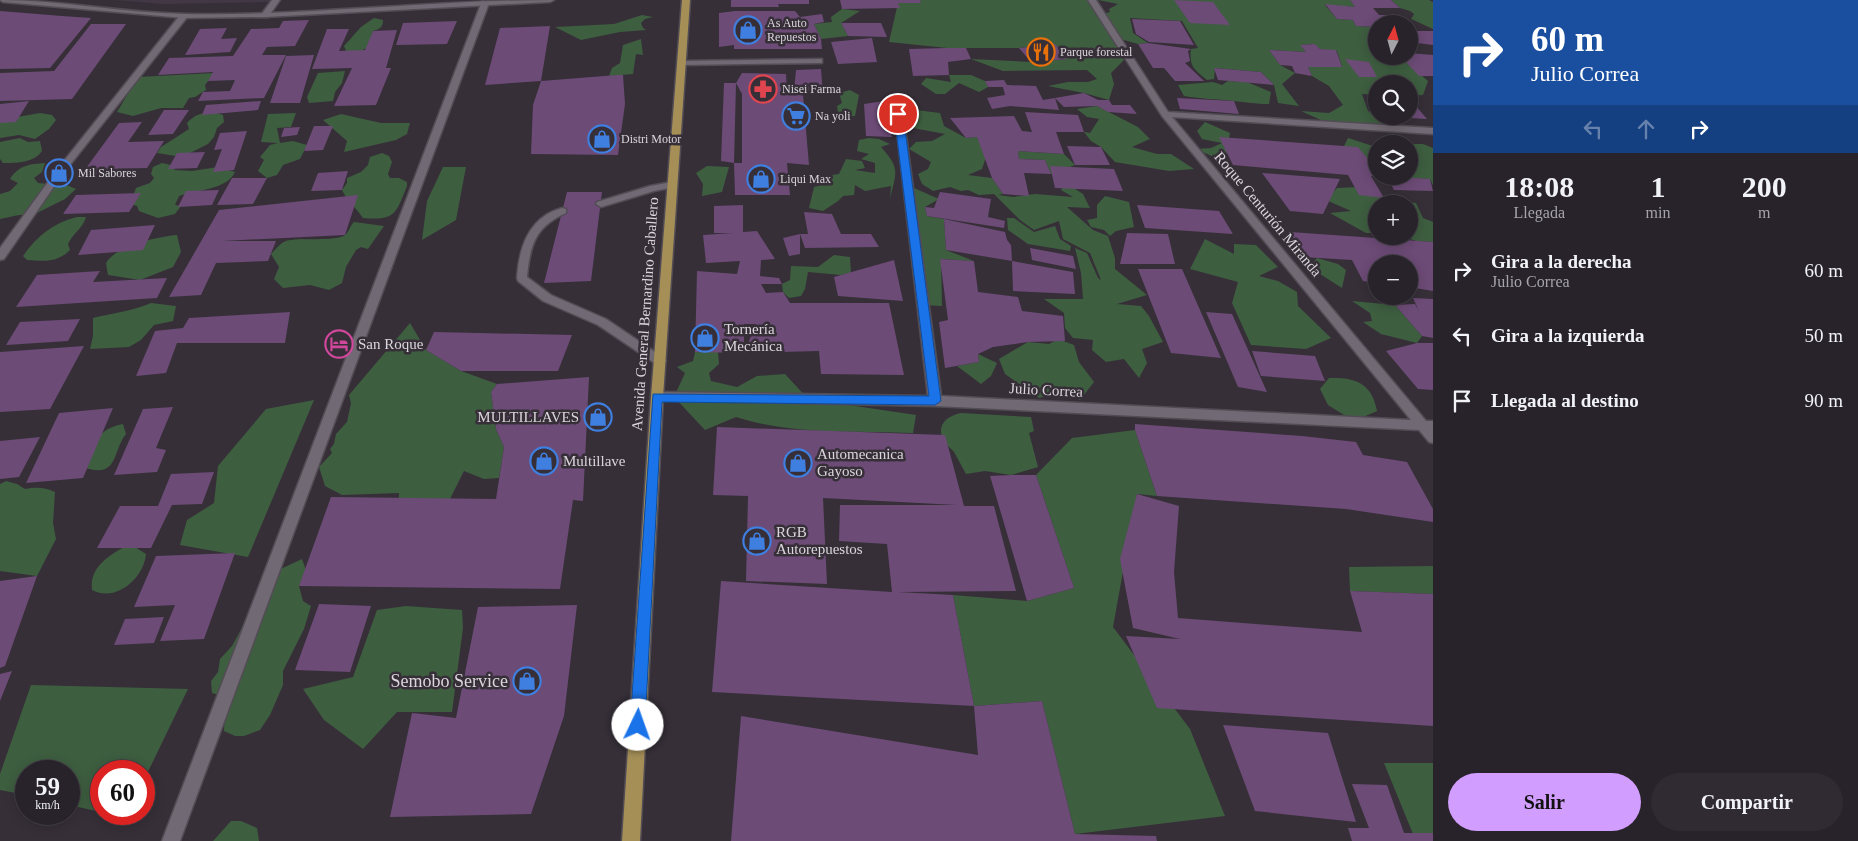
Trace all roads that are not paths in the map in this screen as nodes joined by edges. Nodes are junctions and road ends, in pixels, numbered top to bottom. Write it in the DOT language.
graph roads {
  1 [pos="3,0"];
  2 [pos="276,0"];
  3 [pos="550,0"];
  4 [pos="686,0"];
  5 [pos="1092,0"];
  6 [pos="486,2"];
  7 [pos="265,15"];
  8 [pos="184,16"];
  9 [pos="819,61"];
  10 [pos="682,63"];
  11 [pos="898,114"];
  12 [pos="1165,114"];
  13 [pos="1433,131"];
  14 [pos="672,186"];
  15 [pos="601,204"];
  16 [pos="562,211"];
  17 [pos="0,256"];
  18 [pos="660,361"];
  19 [pos="657,397"];
  20 [pos="935,401"];
  21 [pos="1429,426"];
  22 [pos="1433,438"];
  23 [pos="171,841"];
  24 [pos="631,841"];
  1 -- 8 [label="street"];
  2 -- 7 [label="street"];
  3 -- 6 [label="street"];
  4 -- 10 [label="main road, Avenida General Bernardino Caballero"];
  5 -- 12 [label="street, Roque Centurión Miranda"];
  6 -- 7 [label="street"];
  6 -- 23 [label="street"];
  7 -- 8 [label="street"];
  8 -- 17 [label="street"];
  9 -- 10 [label="street"];
  10 -- 14 [label="main road, Avenida General Bernardino Caballero"];
  11 -- 20 [label="street"];
  12 -- 13 [label="street"];
  12 -- 21 [label="street, Roque Centurión Miranda"];
  14 -- 15 [label="street"];
  14 -- 18 [label="main road, Avenida General Bernardino Caballero"];
  16 -- 18 [label="street"];
  18 -- 19 [label="main road, Avenida General Bernardino Caballero"];
  19 -- 20 [label="street, Julio Correa"];
  19 -- 24 [label="main road, Avenida General Bernardino Caballero"];
  20 -- 21 [label="street, Julio Correa"];
  21 -- 22 [label="street, Roque Centurión Miranda"];
}
